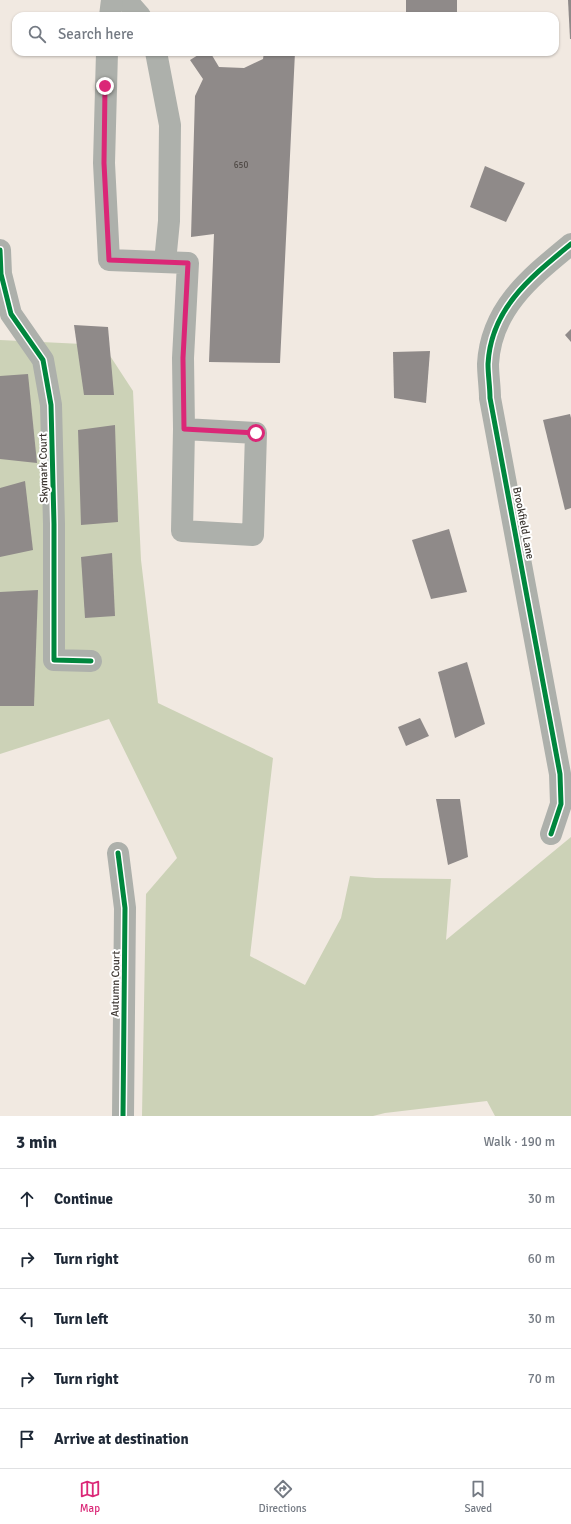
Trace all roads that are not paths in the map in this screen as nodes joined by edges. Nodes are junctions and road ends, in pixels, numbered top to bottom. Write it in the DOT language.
graph roads {
  1 [pos="112,0"];
  2 [pos="126,0"];
  3 [pos="110,12"];
  4 [pos="136,12"];
  5 [pos="107,56"];
  6 [pos="157,56"];
  7 [pos="571,244"];
  8 [pos="0,250"];
  9 [pos="165,262"];
  10 [pos="184,429"];
  11 [pos="91,661"];
  12 [pos="552,834"];
  13 [pos="118,853"];
  14 [pos="123,1116"];
  1 -- 3 [label="street"];
  2 -- 4 [label="street"];
  5 -- 9 [label="street"];
  6 -- 9 [label="street"];
  7 -- 12 [label="street, Brookfield Lane"];
  8 -- 11 [label="street, Skymark Court"];
  9 -- 10 [label="street"];
  10 -- 10 [label="street"];
  13 -- 14 [label="street, Autumn Court"];
}
